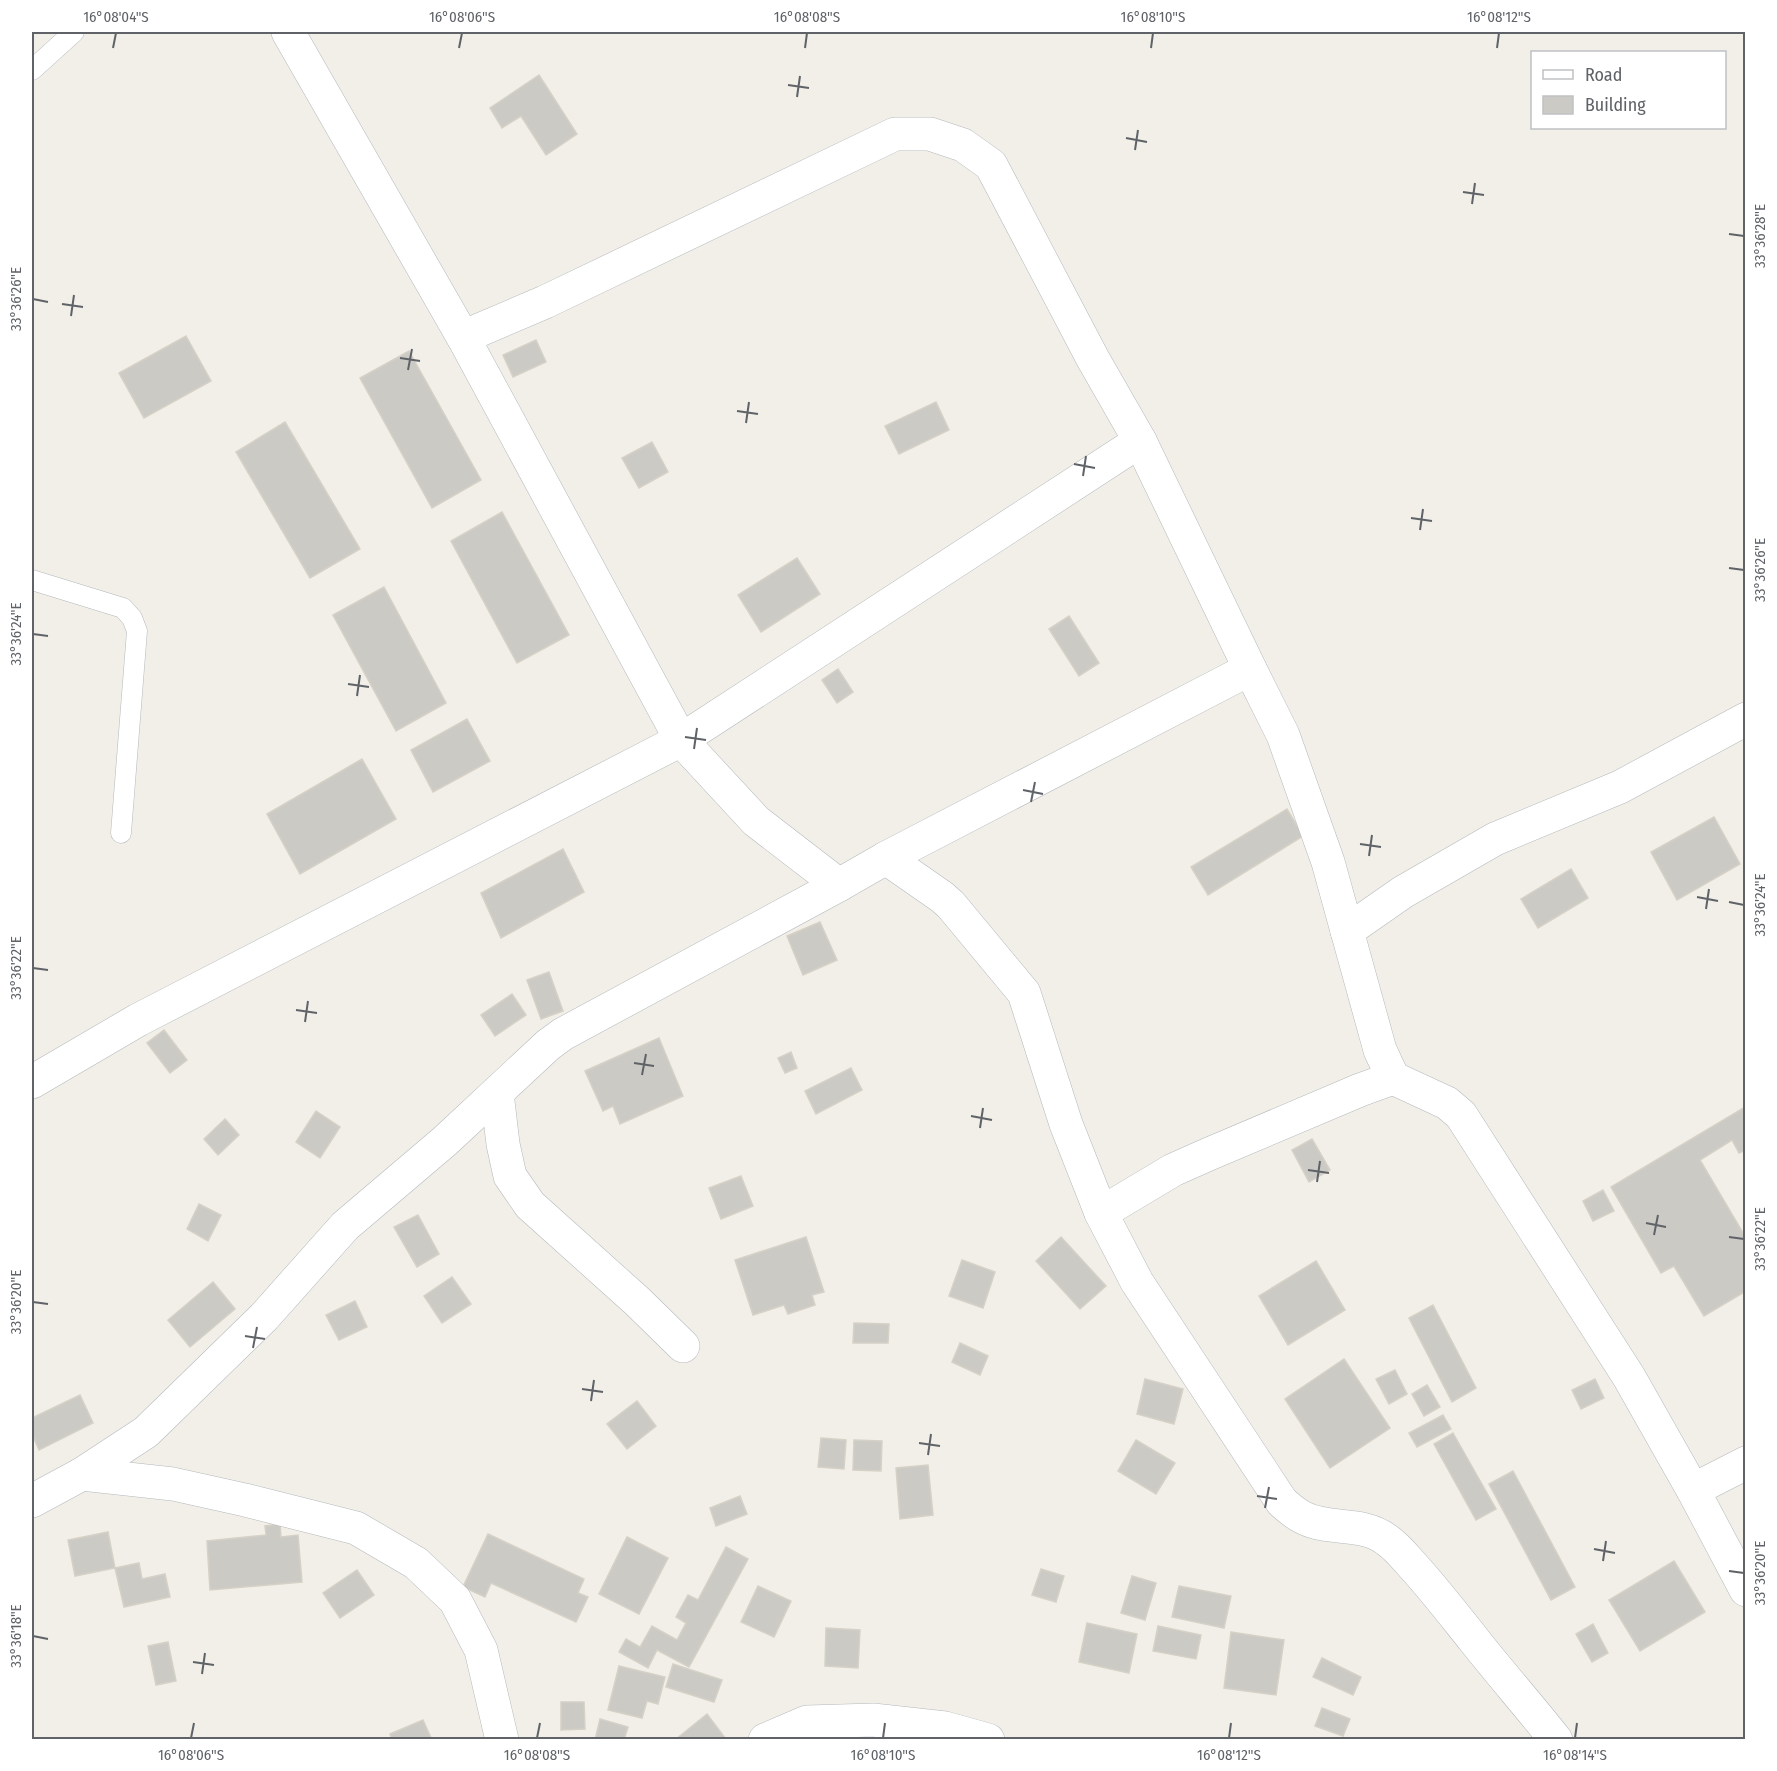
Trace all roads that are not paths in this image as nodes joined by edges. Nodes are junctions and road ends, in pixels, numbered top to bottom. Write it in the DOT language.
graph roads {
  1 [pos="74,32"];
  2 [pos="288,32"];
  3 [pos="32,70"];
  4 [pos="463,337"];
  5 [pos="1140,441"];
  6 [pos="32,580"];
  7 [pos="1250,669"];
  8 [pos="1746,719"];
  9 [pos="681,740"];
  10 [pos="121,833"];
  11 [pos="885,858"];
  12 [pos="839,885"];
  13 [pos="1347,931"];
  14 [pos="1393,1078"];
  15 [pos="32,1082"];
  16 [pos="496,1093"];
  17 [pos="1101,1214"];
  18 [pos="683,1346"];
  19 [pos="1746,1463"];
  20 [pos="82,1474"];
  21 [pos="1693,1490"];
  22 [pos="32,1501"];
  23 [pos="1746,1590"];
  24 [pos="805,1731"];
  25 [pos="502,1740"];
  26 [pos="765,1740"];
  27 [pos="988,1740"];
  28 [pos="1556,1740"];
  1 -- 3 [label="lane"];
  2 -- 4 [label="street"];
  4 -- 5 [label="street"];
  4 -- 9 [label="street"];
  5 -- 7 [label="street"];
  5 -- 9 [label="street"];
  6 -- 10 [label="lane"];
  7 -- 11 [label="street"];
  7 -- 13 [label="street"];
  8 -- 13 [label="street"];
  9 -- 12 [label="street"];
  9 -- 15 [label="street"];
  11 -- 12 [label="street"];
  11 -- 17 [label="street"];
  12 -- 16 [label="street"];
  13 -- 14 [label="street"];
  14 -- 17 [label="street"];
  14 -- 21 [label="street"];
  16 -- 18 [label="street"];
  16 -- 20 [label="street"];
  17 -- 28 [label="street"];
  19 -- 21 [label="street"];
  20 -- 22 [label="street"];
  20 -- 25 [label="street"];
  21 -- 23 [label="street"];
  24 -- 26 [label="street"];
  24 -- 27 [label="street"];
}
